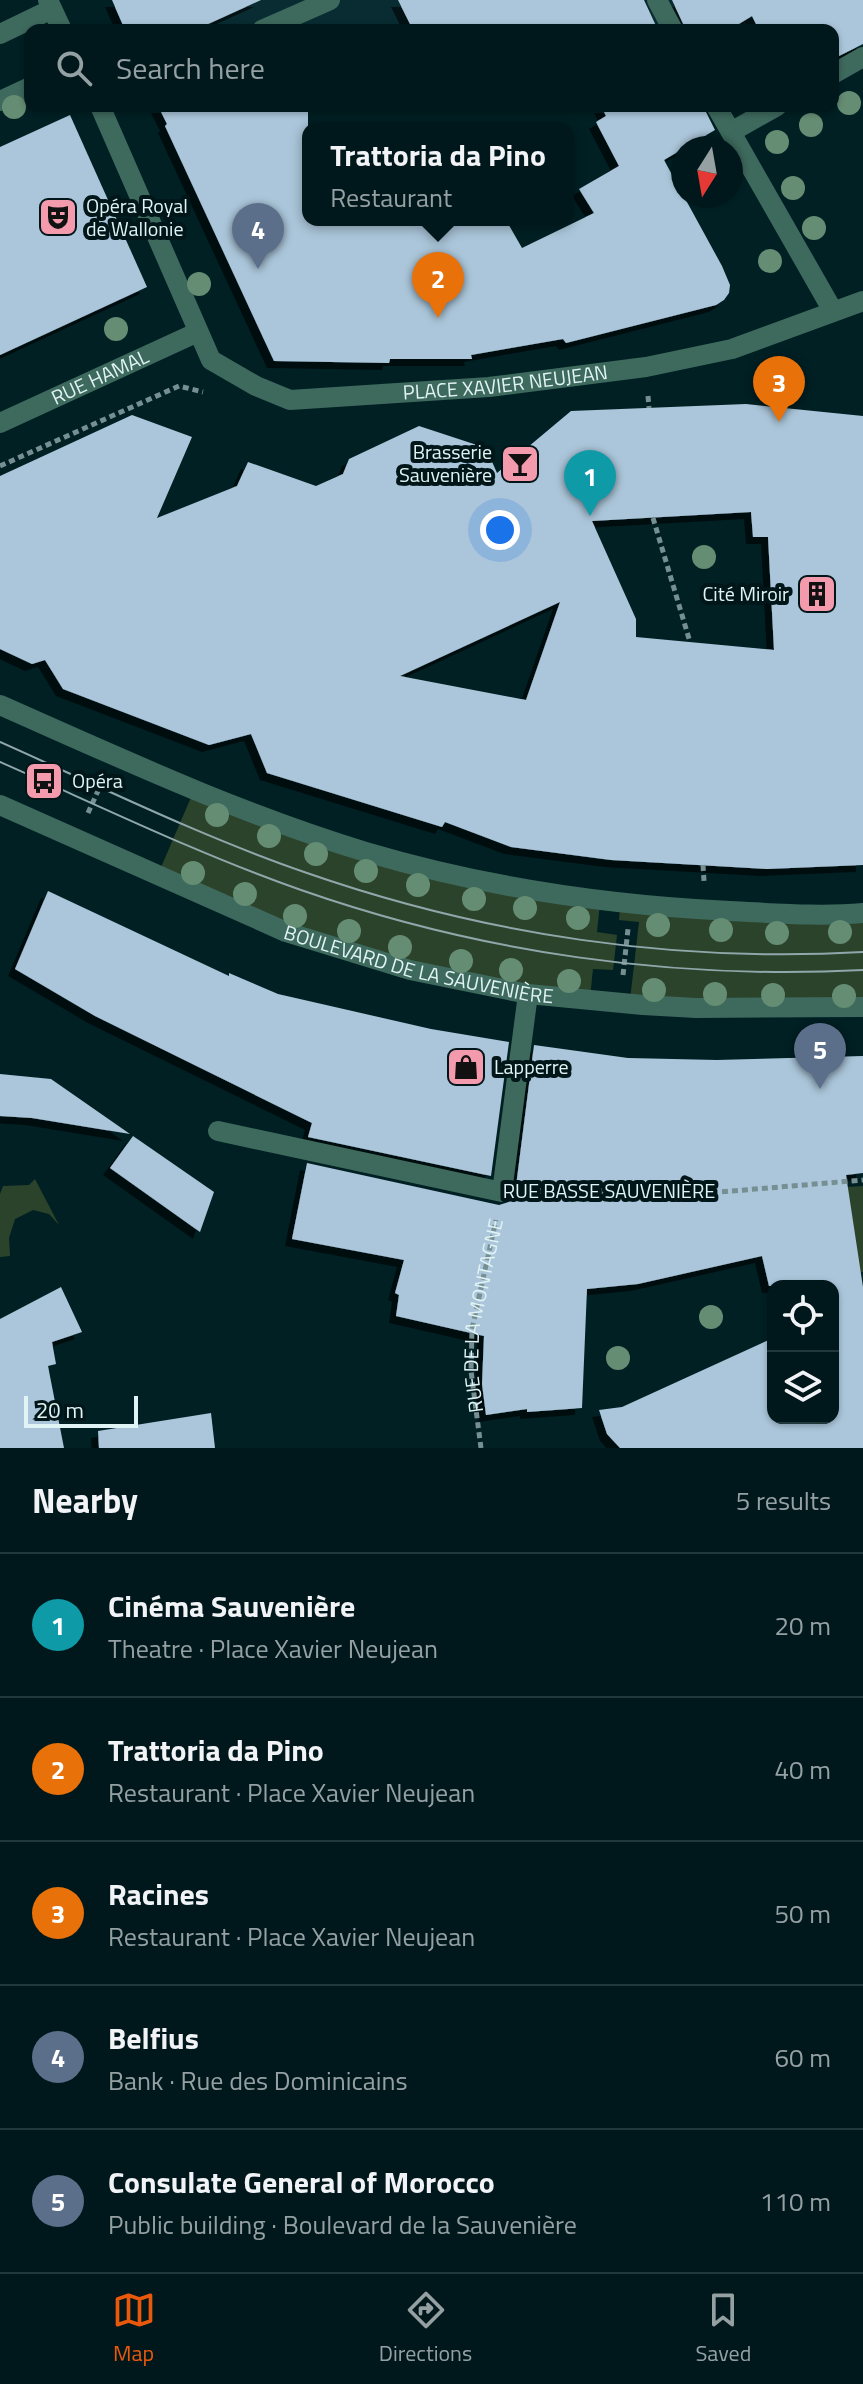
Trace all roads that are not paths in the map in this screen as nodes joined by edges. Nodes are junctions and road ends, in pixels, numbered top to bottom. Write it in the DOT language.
graph roads {
  1 [pos="330,0"];
  2 [pos="657,0"];
  3 [pos="50,5"];
  4 [pos="59,24"];
  5 [pos="276,24"];
  6 [pos="670,24"];
  7 [pos="0,34"];
  8 [pos="863,57"];
  9 [pos="839,71"];
  10 [pos="24,90"];
  11 [pos="0,101"];
  12 [pos="103,112"];
  13 [pos="720,112"];
  14 [pos="768,112"];
  15 [pos="733,135"];
  16 [pos="863,301"];
  17 [pos="833,311"];
  18 [pos="198,332"];
  19 [pos="0,423"];
  20 [pos="0,705"];
  21 [pos="0,805"];
  22 [pos="863,913"];
  23 [pos="528,994"];
  24 [pos="863,1007"];
  25 [pos="218,1131"];
  26 [pos="502,1192"];
  1 -- 5 [label="street"];
  2 -- 6 [label="street"];
  3 -- 4 [label="street"];
  3 -- 7 [label="street"];
  8 -- 9 [label="street"];
  10 -- 11 [label="street"];
  12 -- 18 [label="street, PLACE XAVIER NEUJEAN"];
  13 -- 15 [label="street"];
  14 -- 15 [label="street"];
  15 -- 17 [label="street"];
  16 -- 17 [label="street, PLACE XAVIER NEUJEAN"];
  17 -- 18 [label="street, PLACE XAVIER NEUJEAN"];
  18 -- 19 [label="street, RUE HAMAL"];
  20 -- 22 [label="street"];
  21 -- 23 [label="street, BOULEVARD DE LA SAUVENIÈRE"];
  23 -- 24 [label="street, BOULEVARD DE LA SAUVENIÈRE"];
  23 -- 26 [label="street, RUE DE LA MONTAGNE"];
  25 -- 26 [label="street, RUE BASSE SAUVENIÈRE"];
}
